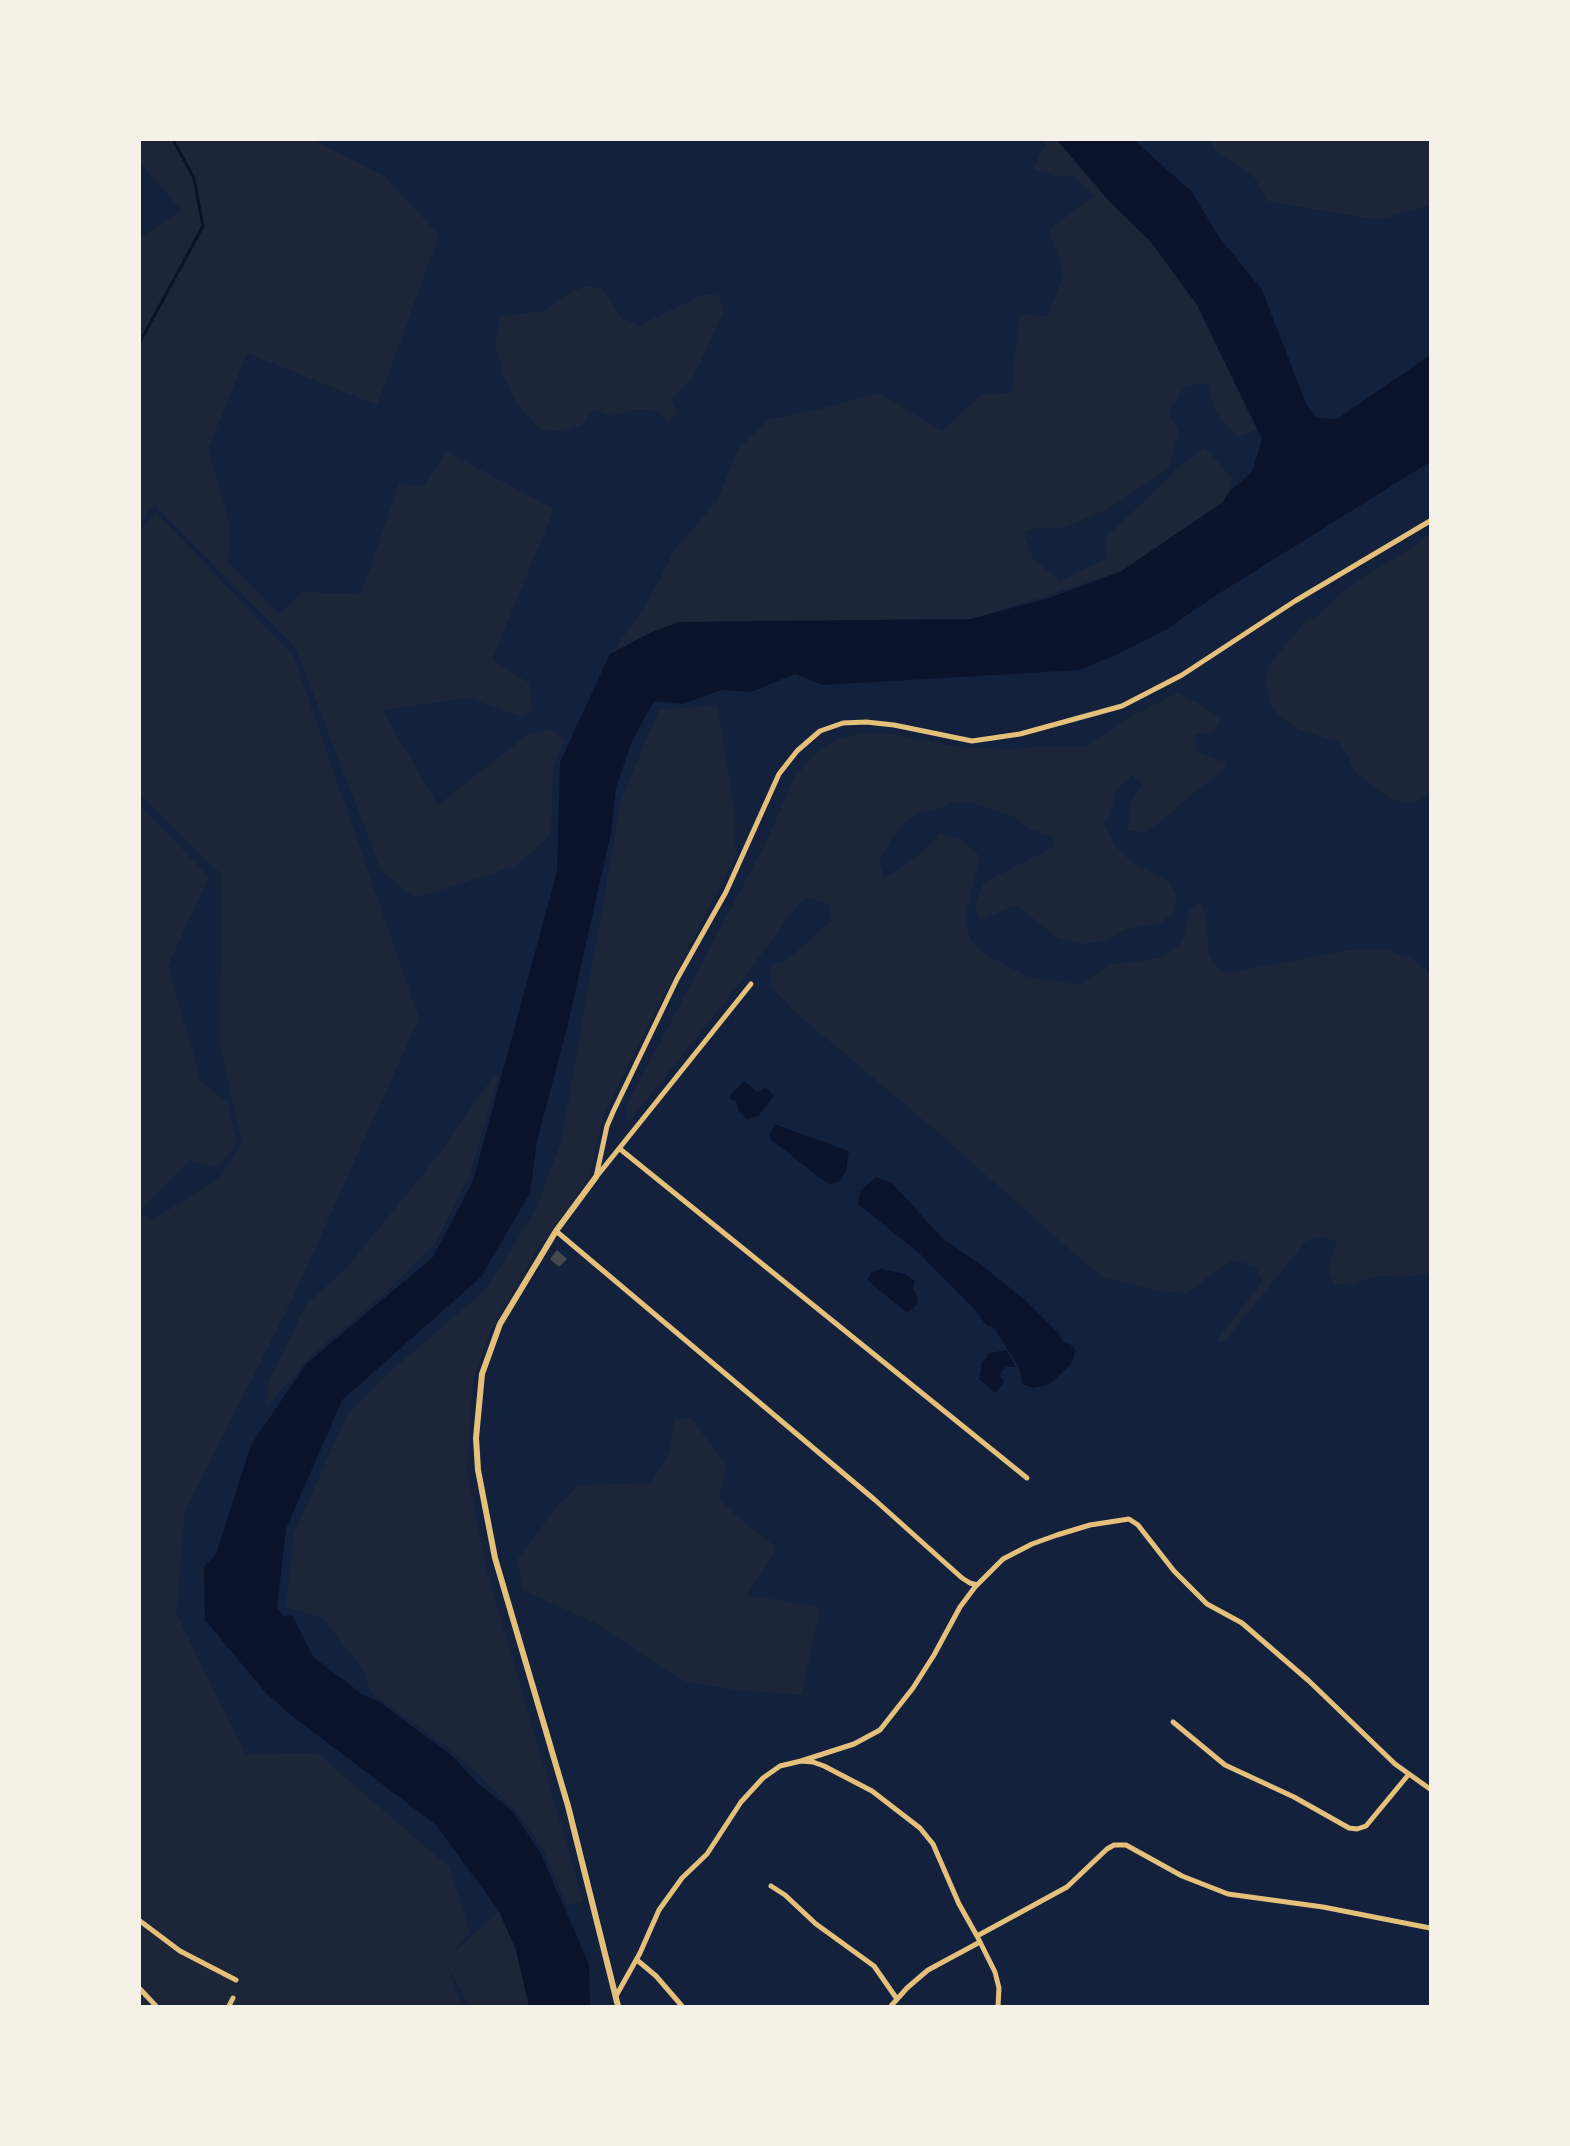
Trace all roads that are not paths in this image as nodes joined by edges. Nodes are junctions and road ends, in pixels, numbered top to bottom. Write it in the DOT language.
graph roads {
  1 [pos="1431,521"];
  2 [pos="752,984"];
  3 [pos="620,1149"];
  4 [pos="596,1177"];
  5 [pos="556,1231"];
  6 [pos="1027,1478"];
  7 [pos="977,1585"];
  8 [pos="1173,1722"];
  9 [pos="801,1761"];
  10 [pos="1409,1774"];
  11 [pos="1431,1789"];
  12 [pos="771,1886"];
  13 [pos="140,1921"];
  14 [pos="1431,1928"];
  15 [pos="977,1936"];
  16 [pos="980,1942"];
  17 [pos="637,1960"];
  18 [pos="236,1980"];
  19 [pos="140,1989"];
  20 [pos="616,1996"];
  21 [pos="233,1998"];
  22 [pos="897,1999"];
  23 [pos="156,2007"];
  24 [pos="229,2007"];
  25 [pos="618,2007"];
  26 [pos="682,2007"];
  27 [pos="891,2007"];
  28 [pos="998,2007"];
  1 -- 4 [label="street"];
  2 -- 3 [label="street"];
  3 -- 4 [label="street"];
  3 -- 6 [label="street"];
  4 -- 5 [label="street"];
  5 -- 7 [label="street"];
  5 -- 20 [label="street"];
  7 -- 9 [label="street"];
  7 -- 10 [label="street"];
  8 -- 10 [label="street"];
  9 -- 15 [label="street"];
  9 -- 17 [label="street"];
  10 -- 11 [label="street"];
  12 -- 22 [label="street"];
  13 -- 18 [label="street"];
  14 -- 15 [label="street"];
  15 -- 16 [label="street"];
  16 -- 22 [label="street"];
  16 -- 28 [label="street"];
  17 -- 20 [label="street"];
  17 -- 26 [label="street"];
  19 -- 23 [label="street"];
  20 -- 25 [label="street"];
  21 -- 24 [label="street"];
  22 -- 27 [label="street"];
}
